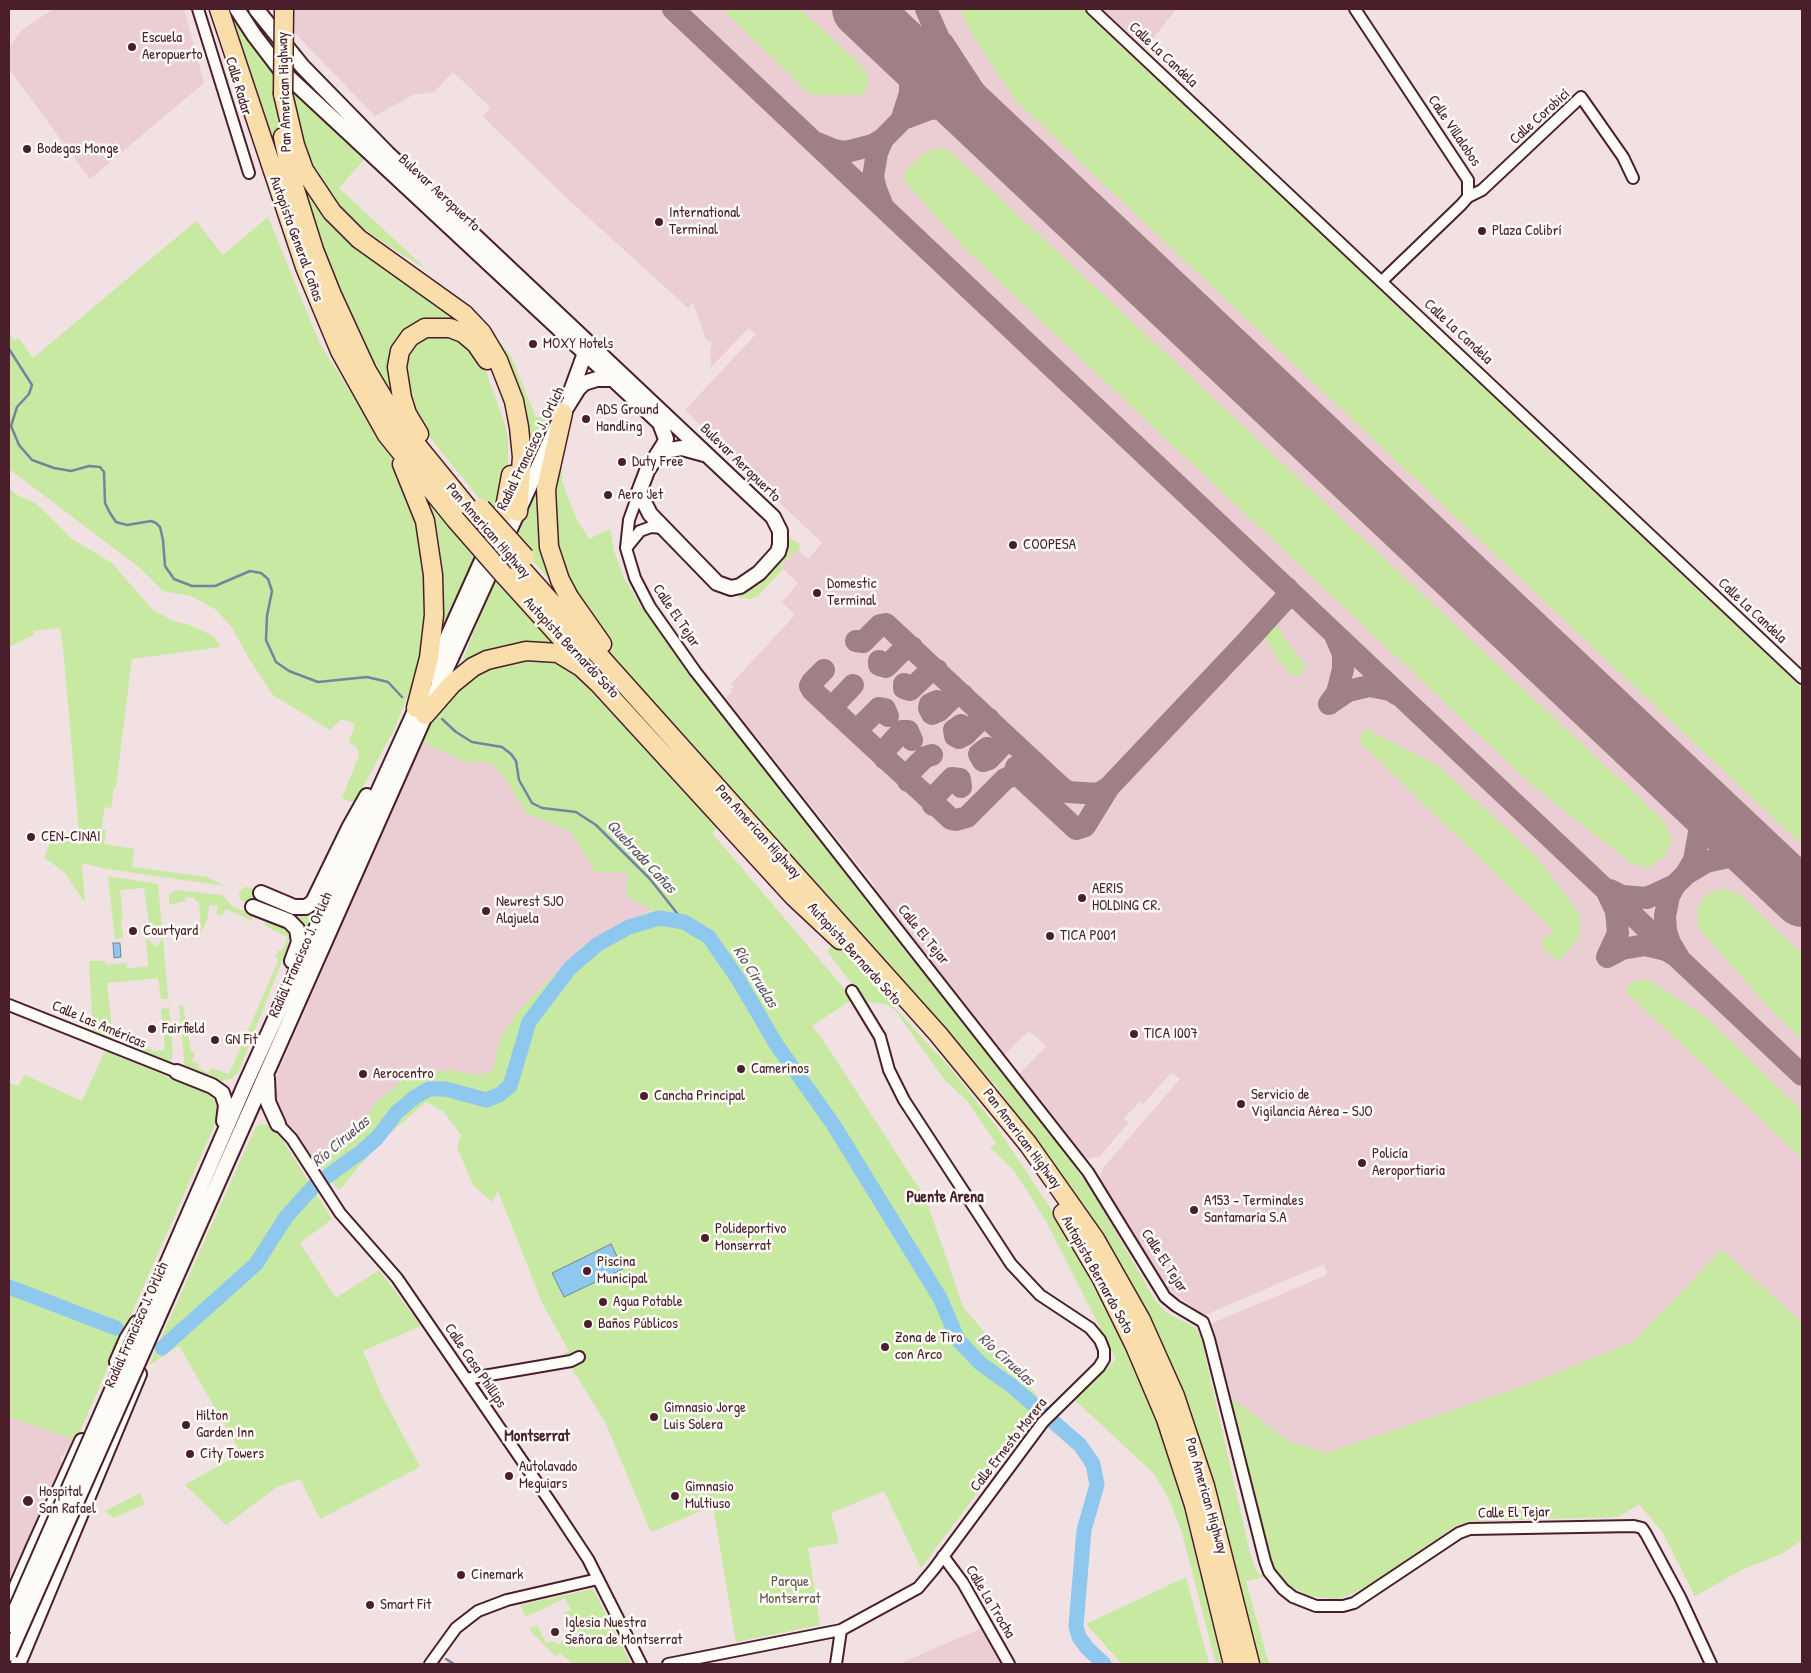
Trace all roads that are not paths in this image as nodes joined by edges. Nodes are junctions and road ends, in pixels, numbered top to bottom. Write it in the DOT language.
graph roads {
  1 [pos="198,9"];
  2 [pos="219,9"];
  3 [pos="237,9"];
  4 [pos="256,9"];
  5 [pos="284,9"];
  6 [pos="1092,9"];
  7 [pos="1355,9"];
  8 [pos="283,94"];
  9 [pos="249,173"];
  10 [pos="1633,178"];
  11 [pos="1468,196"];
  12 [pos="1382,281"];
  13 [pos="585,353"];
  14 [pos="361,375"];
  15 [pos="613,379"];
  16 [pos="391,401"];
  17 [pos="563,413"];
  18 [pos="387,435"];
  19 [pos="421,437"];
  20 [pos="657,455"];
  21 [pos="708,455"];
  22 [pos="639,492"];
  23 [pos="511,512"];
  24 [pos="477,518"];
  25 [pos="663,528"];
  26 [pos="626,548"];
  27 [pos="515,567"];
  28 [pos="611,657"];
  29 [pos="1802,678"];
  30 [pos="421,712"];
  31 [pos="408,726"];
  32 [pos="691,765"];
  33 [pos="261,892"];
  34 [pos="253,907"];
  35 [pos="844,943"];
  36 [pos="852,991"];
  37 [pos="9,1005"];
  38 [pos="177,1072"];
  39 [pos="268,1072"];
  40 [pos="245,1085"];
  41 [pos="244,1121"];
  42 [pos="278,1124"];
  43 [pos="216,1152"];
  44 [pos="152,1314"];
  45 [pos="579,1357"];
  46 [pos="466,1379"];
  47 [pos="33,1549"];
  48 [pos="943,1556"];
  49 [pos="57,1573"];
  50 [pos="598,1579"];
  51 [pos="15,1590"];
  52 [pos="49,1592"];
  53 [pos="9,1604"];
  54 [pos="9,1625"];
  55 [pos="841,1630"];
  56 [pos="9,1654"];
  57 [pos="18,1664"];
  58 [pos="430,1664"];
  59 [pos="642,1664"];
  60 [pos="668,1664"];
  61 [pos="836,1664"];
  62 [pos="1009,1664"];
  63 [pos="1233,1664"];
  64 [pos="1250,1664"];
  65 [pos="1711,1664"];
  1 -- 9 [label="street, Calle Radar"];
  2 -- 14 [label="highway, Autopista General Cañas"];
  3 -- 13 [label="main road, Bulevar Aeropuerto"];
  4 -- 21 [label="main road, Bulevar Aeropuerto"];
  5 -- 8 [label="highway, Pan American Highway, bridge"];
  6 -- 12 [label="street, Calle La Candela"];
  7 -- 11 [label="street, Calle Villalobos"];
  8 -- 14 [label="highway, Pan American Highway"];
  8 -- 23 [label="highway"];
  10 -- 11 [label="street, Calle Corobicí"];
  11 -- 12 [label="street"];
  12 -- 29 [label="street, Calle La Candela"];
  13 -- 15 [label="main road, Bulevar Aeropuerto"];
  13 -- 17 [label="main road"];
  14 -- 16 [label="highway, Autopista General Cañas"];
  14 -- 18 [label="highway, Autopista Bernardo Soto"];
  14 -- 24 [label="highway, Autopista Bernardo Soto"];
  14 -- 24 [label="highway, Pan American Highway"];
  15 -- 17 [label="main road, Radial Francisco J. Orlich"];
  15 -- 20 [label="main road, Bulevar Aeropuerto"];
  16 -- 19 [label="highway, Autopista Bernardo Soto"];
  17 -- 23 [label="main road, Radial Francisco J. Orlich"];
  17 -- 28 [label="highway"];
  18 -- 27 [label="highway, Autopista Bernardo Soto, bridge"];
  18 -- 30 [label="highway"];
  19 -- 23 [label="highway"];
  19 -- 24 [label="highway, Autopista Bernardo Soto"];
  20 -- 21 [label="main road"];
  20 -- 22 [label="main road, Bulevar Aeropuerto"];
  21 -- 25 [label="main road, Bulevar Aeropuerto"];
  22 -- 25 [label="main road, Bulevar Aeropuerto"];
  22 -- 26 [label="street, Calle El Tejar"];
  23 -- 30 [label="main road, Radial Francisco J. Orlich"];
  24 -- 27 [label="highway, Autopista Bernardo Soto"];
  25 -- 26 [label="street"];
  26 -- 65 [label="street, Calle El Tejar"];
  27 -- 28 [label="highway, Autopista Bernardo Soto"];
  27 -- 32 [label="highway, Autopista Bernardo Soto"];
  28 -- 32 [label="highway"];
  30 -- 31 [label="main road, Radial Francisco J. Orlich"];
  30 -- 35 [label="highway"];
  30 -- 39 [label="main road, Radial Francisco J. Orlich"];
  31 -- 33 [label="main road"];
  31 -- 40 [label="main road, Radial Francisco J. Orlich"];
  32 -- 35 [label="highway, Autopista Bernardo Soto"];
  32 -- 64 [label="highway, Pan American Highway"];
  34 -- 40 [label="main road"];
  35 -- 63 [label="highway, Autopista Bernardo Soto"];
  36 -- 48 [label="street, Calle Ernesto Morera"];
  37 -- 38 [label="street, Calle Las Américas"];
  38 -- 43 [label="main road"];
  39 -- 41 [label="main road, Radial Francisco J. Orlich"];
  39 -- 42 [label="main road"];
  40 -- 43 [label="main road, Radial Francisco J. Orlich"];
  41 -- 42 [label="main road"];
  41 -- 44 [label="main road, Radial Francisco J. Orlich"];
  42 -- 46 [label="street, Calle Casa Phillips"];
  43 -- 44 [label="main road, Radial Francisco J. Orlich"];
  44 -- 47 [label="main road"];
  44 -- 49 [label="main road"];
  44 -- 54 [label="main road, Radial Francisco J. Orlich, bridge"];
  44 -- 56 [label="main road, Radial Francisco J. Orlich, bridge"];
  45 -- 46 [label="street"];
  46 -- 50 [label="street, Calle Casa Phillips"];
  47 -- 49 [label="main road"];
  47 -- 51 [label="main road"];
  48 -- 55 [label="street, Calle Ernesto Morera"];
  48 -- 62 [label="street, Calle La Trocha"];
  49 -- 52 [label="main road"];
  50 -- 58 [label="street"];
  50 -- 59 [label="street, Calle Casa Phillips"];
  51 -- 52 [label="main road"];
  51 -- 53 [label="main road"];
  52 -- 57 [label="main road"];
  55 -- 60 [label="street, Calle Ernesto Morera"];
  55 -- 61 [label="street"];
}
